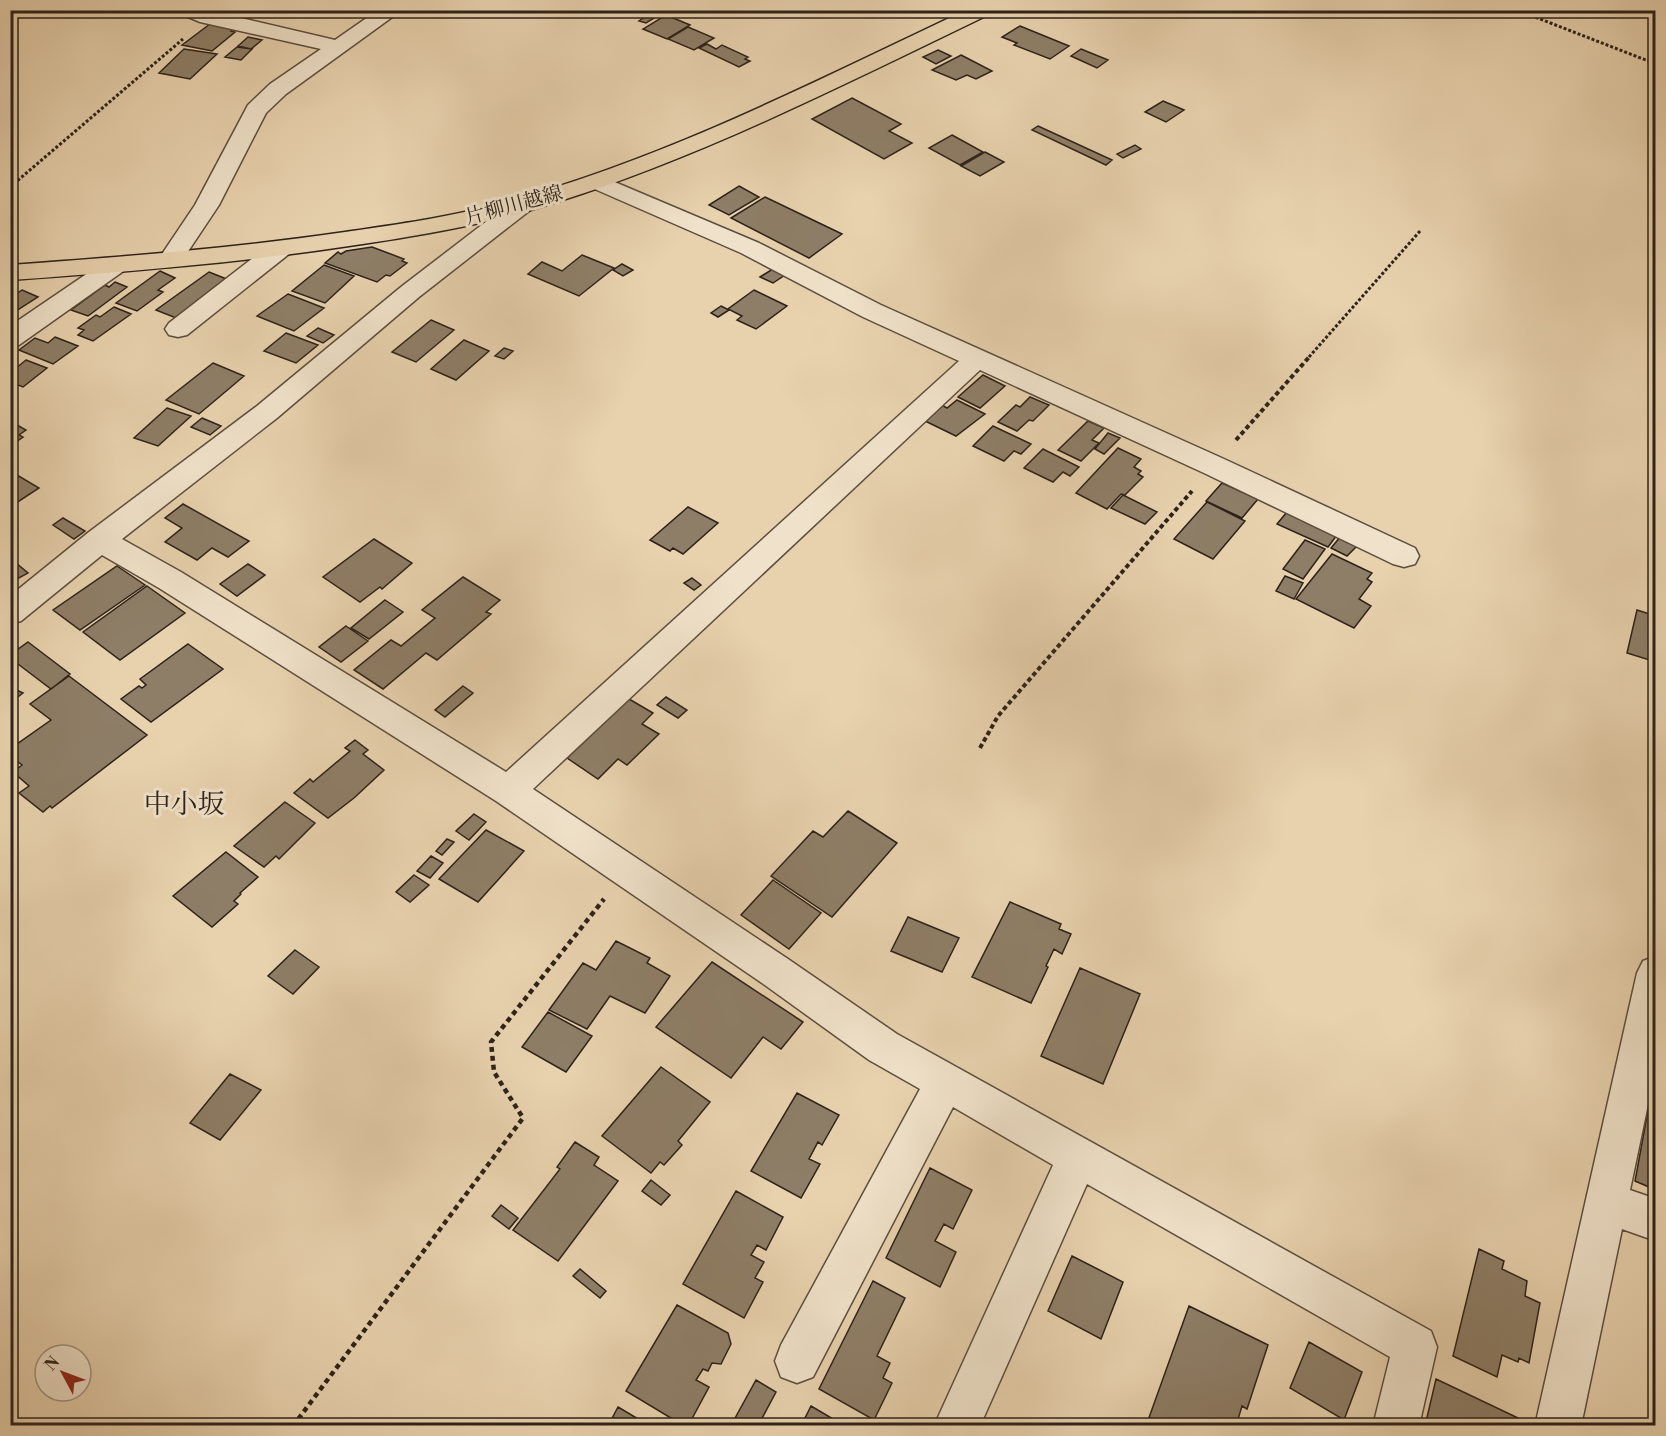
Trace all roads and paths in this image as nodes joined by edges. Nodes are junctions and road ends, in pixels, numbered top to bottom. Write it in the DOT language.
graph roads {
  1 [pos="392,10"];
  2 [pos="983,10"];
  3 [pos="1517,10"];
  4 [pos="197,14"];
  5 [pos="339,46"];
  6 [pos="1656,63"];
  7 [pos="598,182"];
  8 [pos="10,187"];
  9 [pos="521,206"];
  10 [pos="1420,231"];
  11 [pos="280,249"];
  12 [pos="170,260"];
  13 [pos="116,265"];
  14 [pos="10,273"];
  15 [pos="178,329"];
  16 [pos="10,339"];
  17 [pos="978,358"];
  18 [pos="1214,466"];
  19 [pos="100,540"];
  20 [pos="1404,556"];
  21 [pos="10,613"];
  22 [pos="980,748"];
  23 [pos="508,791"];
  24 [pos="626,870"];
  25 [pos="1656,973"];
  26 [pos="945,1082"];
  27 [pos="1078,1157"];
  28 [pos="1606,1203"];
  29 [pos="1656,1220"];
  30 [pos="797,1361"];
  31 [pos="293,1425"];
  32 [pos="957,1425"];
  33 [pos="1396,1425"];
  34 [pos="1558,1425"];
  1 -- 5 [label="street"];
  2 -- 7 [label="main road, 片柳川越線"];
  3 -- 6 [label="path"];
  4 -- 5 [label="street"];
  4 -- 8 [label="path"];
  5 -- 12 [label="street"];
  7 -- 9 [label="main road, 片柳川越線"];
  7 -- 17 [label="street"];
  9 -- 11 [label="main road, 片柳川越線"];
  9 -- 19 [label="street"];
  10 -- 18 [label="path"];
  11 -- 12 [label="main road, 片柳川越線"];
  11 -- 15 [label="street"];
  12 -- 13 [label="main road, 片柳川越線"];
  13 -- 14 [label="main road, 片柳川越線"];
  13 -- 16 [label="street"];
  17 -- 18 [label="street"];
  17 -- 23 [label="street"];
  18 -- 20 [label="street"];
  18 -- 22 [label="path"];
  19 -- 21 [label="street"];
  19 -- 23 [label="street"];
  23 -- 24 [label="street"];
  24 -- 26 [label="street"];
  24 -- 31 [label="path"];
  25 -- 28 [label="street"];
  26 -- 27 [label="street"];
  26 -- 30 [label="street"];
  27 -- 32 [label="street"];
  27 -- 33 [label="street"];
  28 -- 29 [label="street"];
  28 -- 34 [label="street"];
}
